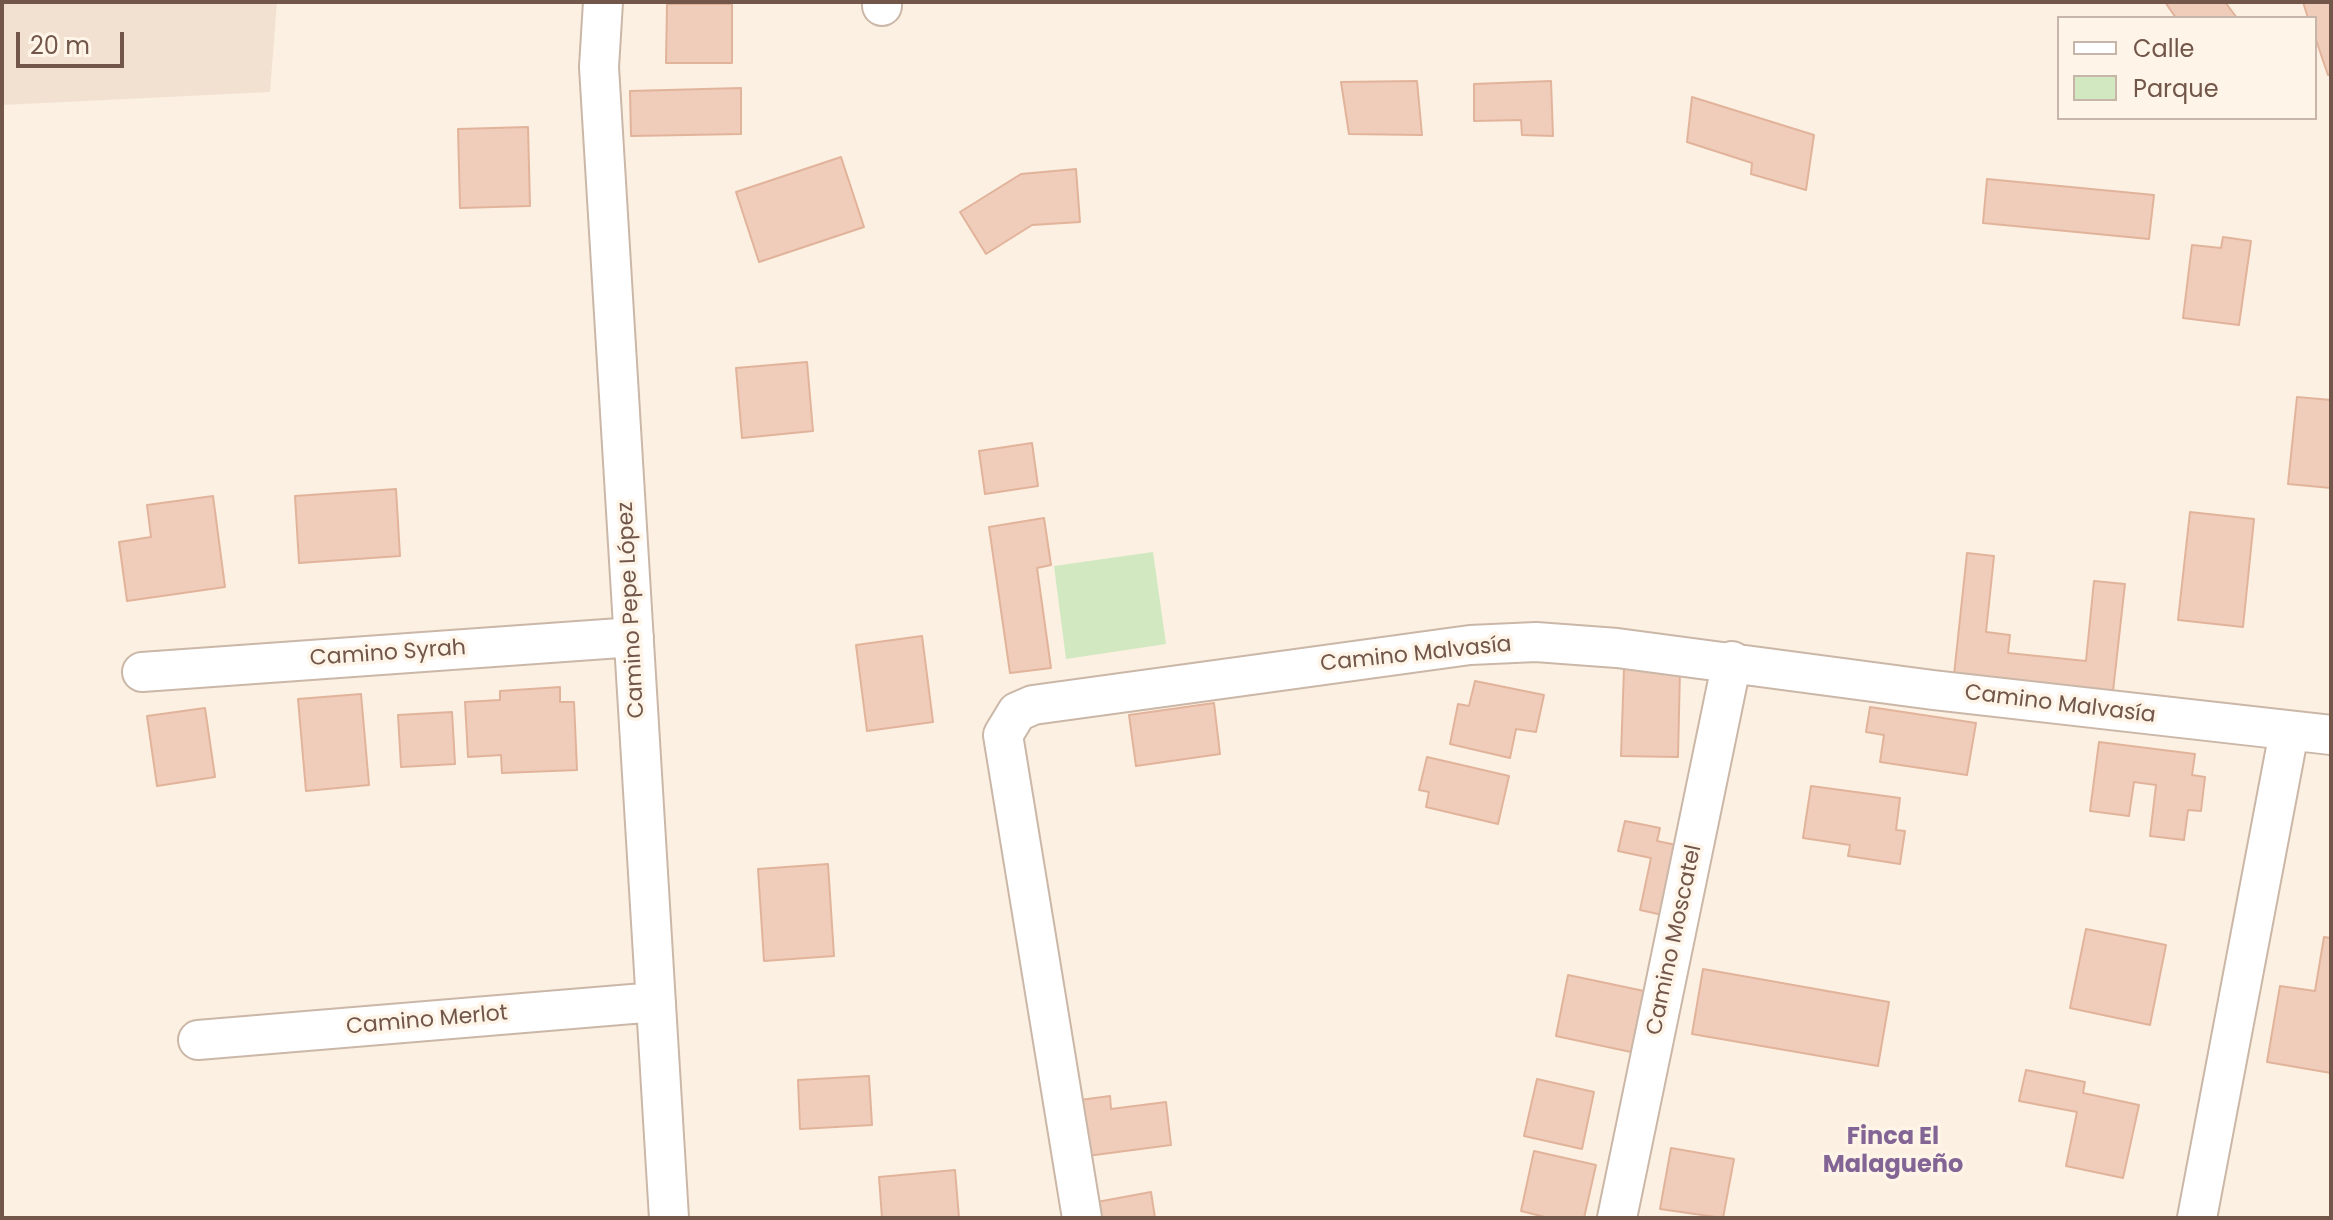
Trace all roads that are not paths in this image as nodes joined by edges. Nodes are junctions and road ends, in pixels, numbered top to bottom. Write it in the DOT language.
graph roads {
  1 [pos="603,2"];
  2 [pos="634,637"];
  3 [pos="1732,661"];
  4 [pos="142,672"];
  5 [pos="2289,732"];
  6 [pos="2331,735"];
  7 [pos="656,1002"];
  8 [pos="198,1040"];
  9 [pos="669,1218"];
  10 [pos="1082,1218"];
  11 [pos="1617,1218"];
  12 [pos="2197,1218"];
  1 -- 2 [label="street, Camino Pepe López"];
  2 -- 4 [label="street, Camino Syrah"];
  2 -- 7 [label="street, Camino Pepe López"];
  3 -- 5 [label="street, Camino Malvasía"];
  3 -- 10 [label="street, Camino Malvasía"];
  3 -- 11 [label="street, Camino Moscatel"];
  5 -- 6 [label="street, Camino Malvasía"];
  5 -- 12 [label="street"];
  7 -- 8 [label="street, Camino Merlot"];
  7 -- 9 [label="street, Camino Pepe López"];
}
